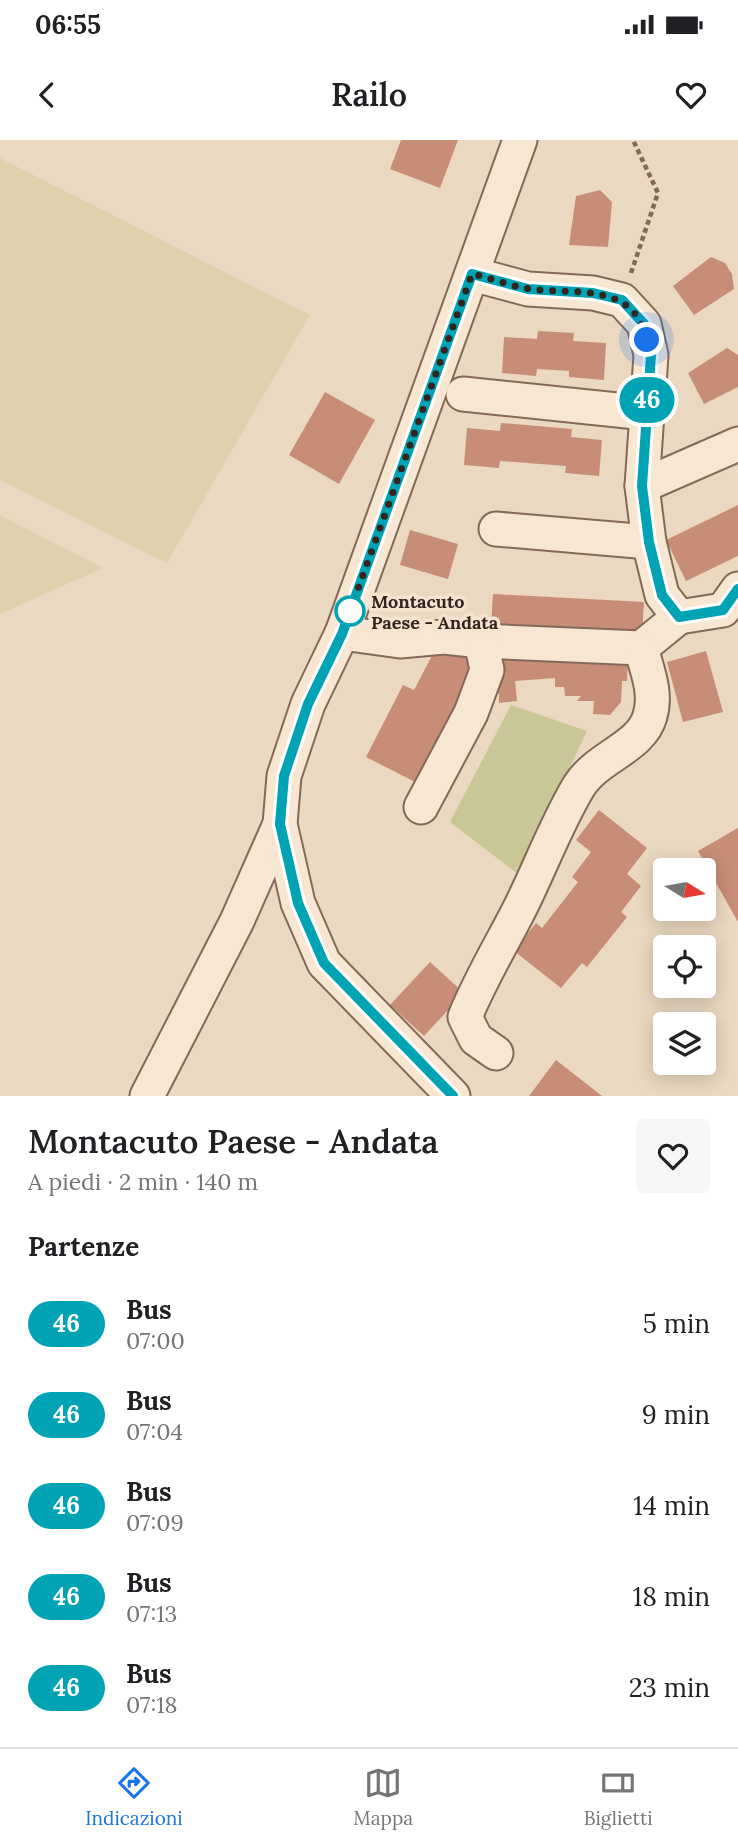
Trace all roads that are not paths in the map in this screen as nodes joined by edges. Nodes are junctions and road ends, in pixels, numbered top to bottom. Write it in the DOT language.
graph roads {
  1 [pos="520,140"];
  2 [pos="472,274"];
  3 [pos="463,394"];
  4 [pos="646,413"];
  5 [pos="738,444"];
  6 [pos="642,486"];
  7 [pos="496,529"];
  8 [pos="649,542"];
  9 [pos="733,608"];
  10 [pos="679,617"];
  11 [pos="342,634"];
  12 [pos="481,641"];
  13 [pos="640,648"];
  14 [pos="421,807"];
  15 [pos="280,824"];
  16 [pos="298,903"];
  17 [pos="237,921"];
  18 [pos="496,1053"];
  19 [pos="147,1096"];
  20 [pos="453,1096"];
  1 -- 2 [label="street"];
  2 -- 4 [label="street"];
  2 -- 11 [label="street"];
  3 -- 4 [label="street"];
  4 -- 6 [label="street"];
  5 -- 6 [label="street"];
  6 -- 8 [label="street"];
  7 -- 8 [label="street"];
  8 -- 10 [label="street"];
  9 -- 10 [label="street"];
  10 -- 13 [label="street"];
  11 -- 12 [label="street"];
  11 -- 15 [label="street"];
  12 -- 13 [label="street"];
  12 -- 14 [label="street"];
  13 -- 18 [label="street"];
  15 -- 16 [label="street"];
  15 -- 17 [label="street"];
  16 -- 17 [label="street"];
  16 -- 20 [label="street"];
  17 -- 19 [label="street"];
}
